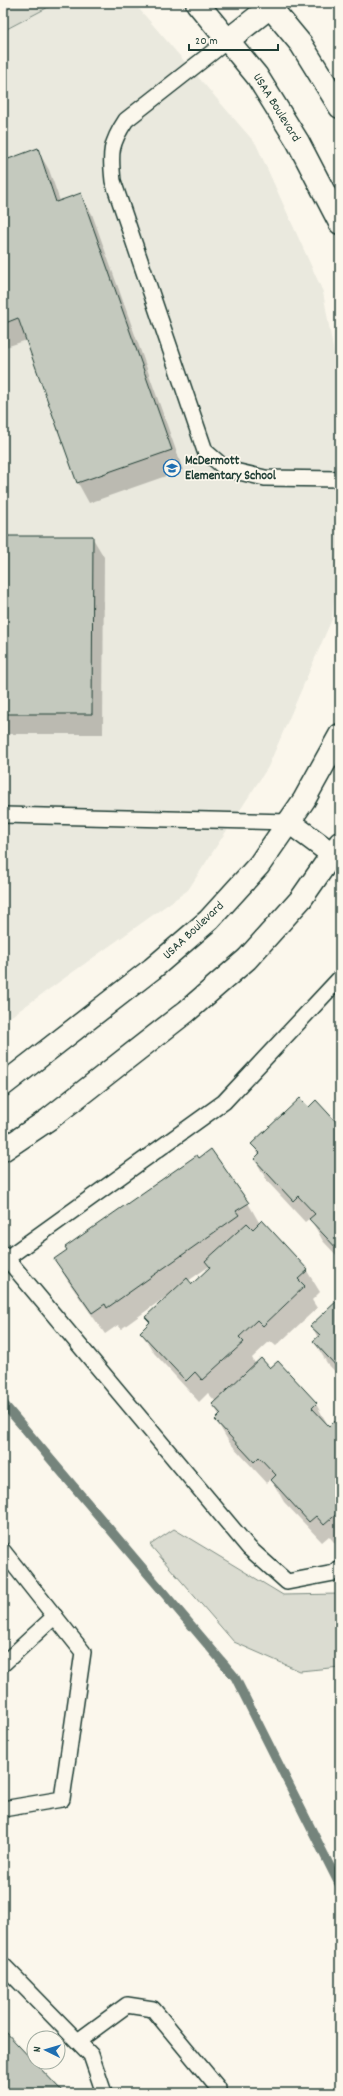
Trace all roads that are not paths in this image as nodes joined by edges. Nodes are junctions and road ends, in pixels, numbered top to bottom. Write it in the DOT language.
graph roads {
  1 [pos="197,3"];
  2 [pos="271,4"];
  3 [pos="228,40"];
  4 [pos="340,107"];
  5 [pos="340,223"];
  6 [pos="340,479"];
  7 [pos="340,735"];
  8 [pos="3,815"];
  9 [pos="289,822"];
  10 [pos="337,852"];
  11 [pos="340,978"];
  12 [pos="3,1085"];
  13 [pos="3,1150"];
  14 [pos="5,1256"];
  15 [pos="3,1551"];
  16 [pos="340,1568"];
  17 [pos="55,1616"];
  18 [pos="3,1664"];
  19 [pos="6,1805"];
  20 [pos="3,1965"];
  21 [pos="78,2041"];
  22 [pos="218,2088"];
  23 [pos="104,2093"];
  1 -- 3 [label="street, USAA Boulevard"];
  2 -- 3 [label="street"];
  2 -- 4 [label="street"];
  3 -- 5 [label="street, USAA Boulevard"];
  3 -- 6 [label="lane"];
  7 -- 9 [label="street, USAA Boulevard"];
  8 -- 9 [label="lane"];
  9 -- 10 [label="street"];
  9 -- 12 [label="street, USAA Boulevard"];
  10 -- 13 [label="street"];
  11 -- 14 [label="lane"];
  14 -- 16 [label="lane"];
  15 -- 17 [label="lane"];
  17 -- 18 [label="lane"];
  17 -- 19 [label="lane"];
  20 -- 21 [label="lane"];
  21 -- 22 [label="lane"];
  21 -- 23 [label="lane"];
}
